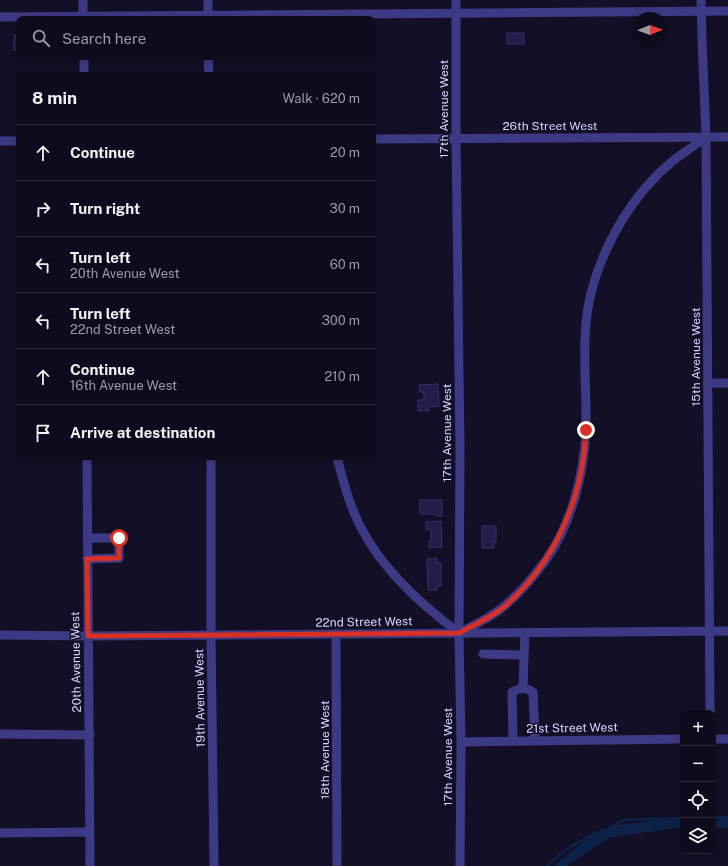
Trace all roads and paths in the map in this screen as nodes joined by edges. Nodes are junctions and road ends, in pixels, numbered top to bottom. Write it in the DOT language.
graph roads {
  1 [pos="83,0"];
  2 [pos="208,0"];
  3 [pos="456,0"];
  4 [pos="701,0"];
  5 [pos="728,11"];
  6 [pos="701,12"];
  7 [pos="456,14"];
  8 [pos="83,16"];
  9 [pos="208,16"];
  10 [pos="291,16"];
  11 [pos="0,17"];
  12 [pos="16,17"];
  13 [pos="84,60"];
  14 [pos="208,60"];
  15 [pos="84,72"];
  16 [pos="209,72"];
  17 [pos="706,137"];
  18 [pos="728,137"];
  19 [pos="456,138"];
  20 [pos="376,139"];
  21 [pos="0,141"];
  22 [pos="16,141"];
  23 [pos="708,383"];
  24 [pos="728,383"];
  25 [pos="87,460"];
  26 [pos="211,460"];
  27 [pos="338,460"];
  28 [pos="87,538"];
  29 [pos="87,559"];
  30 [pos="709,631"];
  31 [pos="728,631"];
  32 [pos="459,633"];
  33 [pos="525,633"];
  34 [pos="336,634"];
  35 [pos="211,635"];
  36 [pos="0,636"];
  37 [pos="88,636"];
  38 [pos="483,654"];
  39 [pos="524,657"];
  40 [pos="523,688"];
  41 [pos="710,710"];
  42 [pos="0,734"];
  43 [pos="90,734"];
  44 [pos="680,739"];
  45 [pos="716,739"];
  46 [pos="728,739"];
  47 [pos="535,740"];
  48 [pos="513,741"];
  49 [pos="461,742"];
  50 [pos="90,832"];
  51 [pos="0,833"];
  52 [pos="90,866"];
  53 [pos="214,866"];
  54 [pos="338,866"];
  55 [pos="460,866"];
  1 -- 8 [label="street"];
  2 -- 9 [label="street"];
  3 -- 7 [label="street, 17th Avenue West"];
  4 -- 6 [label="street, 15th Avenue West"];
  5 -- 6 [label="street"];
  6 -- 7 [label="street"];
  6 -- 17 [label="street, 15th Avenue West"];
  7 -- 10 [label="street"];
  7 -- 19 [label="street, 17th Avenue West"];
  11 -- 12 [label="street"];
  13 -- 15 [label="street"];
  14 -- 16 [label="street"];
  17 -- 18 [label="street, 26th Street West"];
  17 -- 19 [label="street, 26th Street West"];
  17 -- 23 [label="street, 15th Avenue West"];
  17 -- 32 [label="street"];
  19 -- 20 [label="street, 26th Street West"];
  19 -- 32 [label="street, 17th Avenue West"];
  21 -- 22 [label="street"];
  23 -- 24 [label="street"];
  23 -- 30 [label="street, 15th Avenue West"];
  25 -- 28 [label="street, 20th Avenue West"];
  26 -- 35 [label="street, 19th Avenue West"];
  27 -- 32 [label="street"];
  28 -- 29 [label="street, 20th Avenue West"];
  28 -- 29 [label="street"];
  29 -- 37 [label="street, 20th Avenue West"];
  30 -- 31 [label="street, 22nd Street West"];
  30 -- 33 [label="street, 22nd Street West"];
  30 -- 41 [label="street, 15th Avenue West"];
  32 -- 33 [label="street, 22nd Street West"];
  32 -- 34 [label="street, 22nd Street West"];
  32 -- 49 [label="street, 17th Avenue West"];
  33 -- 39 [label="street"];
  34 -- 35 [label="street, 22nd Street West"];
  34 -- 54 [label="street, 18th Avenue West"];
  35 -- 37 [label="street, 22nd Street West"];
  35 -- 53 [label="street, 19th Avenue West"];
  36 -- 37 [label="street, 22nd Street West"];
  37 -- 43 [label="street, 20th Avenue West"];
  38 -- 39 [label="street"];
  39 -- 40 [label="street"];
  40 -- 47 [label="street"];
  40 -- 48 [label="street"];
  42 -- 43 [label="street"];
  43 -- 50 [label="street, 20th Avenue West"];
  44 -- 47 [label="street, 21st Street West"];
  45 -- 46 [label="street"];
  47 -- 48 [label="street, 21st Street West"];
  48 -- 49 [label="street, 21st Street West"];
  49 -- 55 [label="street, 17th Avenue West"];
  50 -- 51 [label="street"];
  50 -- 52 [label="street, 20th Avenue West"];
}
